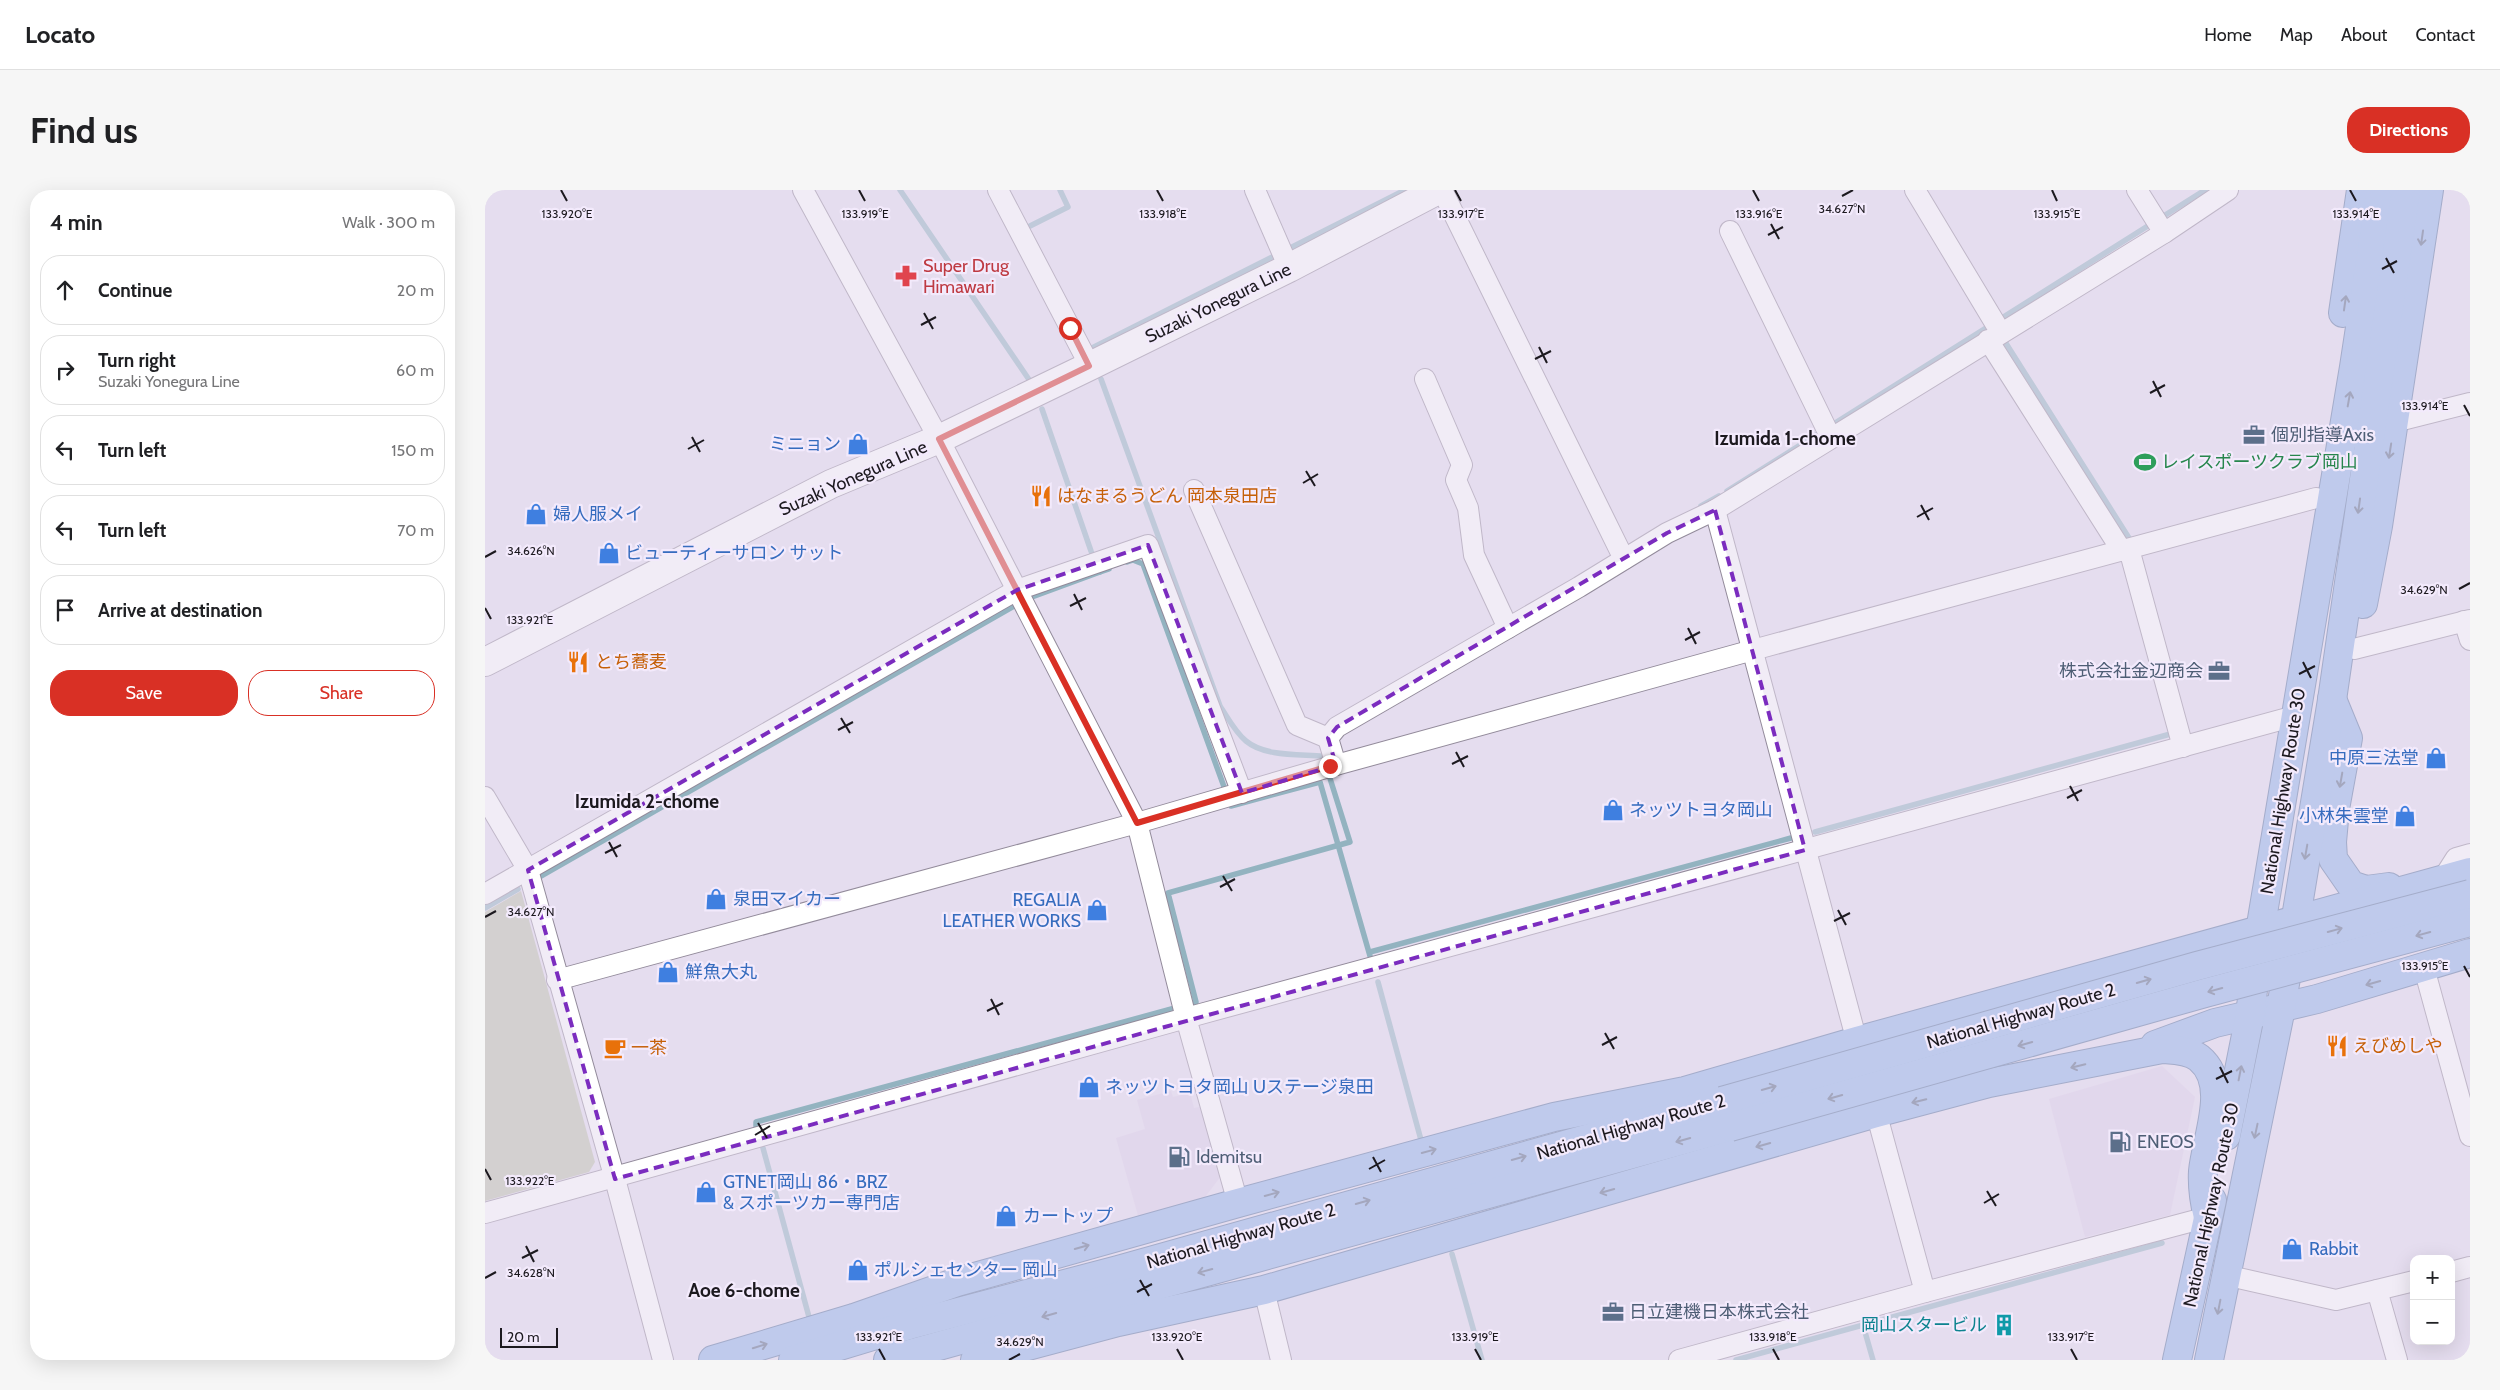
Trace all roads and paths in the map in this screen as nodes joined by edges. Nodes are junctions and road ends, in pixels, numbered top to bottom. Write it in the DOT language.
graph roads {
  1 [pos="803,190"];
  2 [pos="998,190"];
  3 [pos="1255,190"];
  4 [pos="1438,190"];
  5 [pos="1442,190"];
  6 [pos="1915,190"];
  7 [pos="2137,190"];
  8 [pos="2228,190"];
  9 [pos="2361,190"];
  10 [pos="2381,190"];
  11 [pos="2406,190"];
  12 [pos="2429,190"];
  13 [pos="2160,226"];
  14 [pos="1730,231"];
  15 [pos="1285,257"];
  16 [pos="1996,332"];
  17 [pos="1089,366"];
  18 [pos="2366,369"];
  19 [pos="1425,379"];
  20 [pos="2470,402"];
  21 [pos="2395,422"];
  22 [pos="1828,431"];
  23 [pos="939,439"];
  24 [pos="1194,490"];
  25 [pos="2316,498"];
  26 [pos="1715,510"];
  27 [pos="2125,550"];
  28 [pos="1622,554"];
  29 [pos="1017,590"];
  30 [pos="1505,623"];
  31 [pos="2468,627"];
  32 [pos="2354,649"];
  33 [pos="1753,650"];
  34 [pos="485,662"];
  35 [pos="2332,700"];
  36 [pos="2295,716"];
  37 [pos="1322,736"];
  38 [pos="2180,736"];
  39 [pos="1329,766"];
  40 [pos="1232,796"];
  41 [pos="485,797"];
  42 [pos="1137,823"];
  43 [pos="1805,850"];
  44 [pos="2470,854"];
  45 [pos="527,870"];
  46 [pos="2470,872"];
  47 [pos="2442,880"];
  48 [pos="485,894"];
  49 [pos="2470,894"];
  50 [pos="2294,921"];
  51 [pos="2470,922"];
  52 [pos="2261,931"];
  53 [pos="2470,953"];
  54 [pos="2424,968"];
  55 [pos="557,980"];
  56 [pos="2281,1008"];
  57 [pos="2250,1015"];
  58 [pos="1186,1018"];
  59 [pos="1857,1041"];
  60 [pos="2125,1055"];
  61 [pos="1876,1112"];
  62 [pos="1726,1114"];
  63 [pos="2470,1136"];
  64 [pos="615,1179"];
  65 [pos="1540,1180"];
  66 [pos="1238,1203"];
  67 [pos="485,1213"];
  68 [pos="2208,1217"];
  69 [pos="2470,1267"];
  70 [pos="1117,1270"];
  71 [pos="2455,1271"];
  72 [pos="2225,1275"];
  73 [pos="2410,1282"];
  74 [pos="1264,1290"];
  75 [pos="2377,1290"];
  76 [pos="1925,1292"];
  77 [pos="854,1318"];
  78 [pos="1118,1322"];
  79 [pos="663,1360"];
  80 [pos="713,1360"];
  81 [pos="793,1360"];
  82 [pos="888,1360"];
  83 [pos="975,1360"];
  84 [pos="1281,1360"];
  85 [pos="1679,1360"];
  86 [pos="2177,1360"];
  87 [pos="2209,1360"];
  88 [pos="2397,1360"];
  1 -- 23 [label="street"];
  2 -- 17 [label="street"];
  3 -- 15 [label="street"];
  4 -- 15 [label="main road, Suzaki Yonegura Line"];
  5 -- 28 [label="street"];
  6 -- 16 [label="street"];
  7 -- 13 [label="street"];
  8 -- 13 [label="street"];
  25 -- 9 [label="highway, one-way"];
  10 -- 18 [label="highway, National Highway Route 30"];
  11 -- 18 [label="highway, National Highway Route 30"];
  12 -- 21 [label="highway, one-way"];
  13 -- 16 [label="street"];
  14 -- 22 [label="street"];
  15 -- 17 [label="main road, Suzaki Yonegura Line"];
  16 -- 22 [label="street"];
  16 -- 27 [label="street"];
  17 -- 23 [label="main road, Suzaki Yonegura Line"];
  18 -- 35 [label="highway, National Highway Route 30, one-way"];
  36 -- 18 [label="highway, National Highway Route 30, one-way"];
  19 -- 30 [label="street"];
  20 -- 21 [label="street"];
  21 -- 32 [label="highway, one-way"];
  22 -- 26 [label="street"];
  23 -- 29 [label="street"];
  23 -- 34 [label="main road, Suzaki Yonegura Line"];
  24 -- 37 [label="street"];
  25 -- 27 [label="street"];
  25 -- 36 [label="highway"];
  26 -- 28 [label="street"];
  26 -- 33 [label="street"];
  27 -- 33 [label="street"];
  27 -- 38 [label="street"];
  28 -- 30 [label="street"];
  29 -- 40 [label="street"];
  29 -- 42 [label="street"];
  29 -- 45 [label="street"];
  30 -- 37 [label="street"];
  31 -- 32 [label="street"];
  32 -- 35 [label="highway"];
  33 -- 39 [label="street"];
  33 -- 43 [label="street"];
  35 -- 47 [label="highway, one-way"];
  35 -- 50 [label="highway, National Highway Route 30, one-way"];
  36 -- 38 [label="street"];
  36 -- 52 [label="highway, National Highway Route 30"];
  37 -- 39 [label="street"];
  38 -- 43 [label="street"];
  39 -- 40 [label="street"];
  40 -- 42 [label="street"];
  41 -- 45 [label="street"];
  42 -- 55 [label="street"];
  42 -- 58 [label="street"];
  43 -- 58 [label="street"];
  43 -- 59 [label="street"];
  44 -- 47 [label="street"];
  45 -- 48 [label="street"];
  45 -- 55 [label="street"];
  46 -- 47 [label="highway"];
  47 -- 50 [label="highway"];
  62 -- 49 [label="highway, National Highway Route 2, one-way, bridge"];
  50 -- 52 [label="highway"];
  50 -- 56 [label="highway, National Highway Route 30"];
  51 -- 62 [label="highway, National Highway Route 2, one-way, bridge"];
  52 -- 57 [label="highway, National Highway Route 30"];
  52 -- 59 [label="highway"];
  53 -- 54 [label="highway"];
  54 -- 56 [label="highway, one-way"];
  54 -- 63 [label="street"];
  55 -- 64 [label="street"];
  56 -- 57 [label="highway"];
  56 -- 72 [label="highway, National Highway Route 30, one-way"];
  57 -- 60 [label="highway"];
  68 -- 57 [label="highway, National Highway Route 30, one-way"];
  58 -- 64 [label="street"];
  58 -- 66 [label="street"];
  59 -- 61 [label="street"];
  66 -- 59 [label="highway, one-way"];
  60 -- 61 [label="highway, one-way"];
  60 -- 68 [label="highway"];
  61 -- 74 [label="highway, one-way"];
  61 -- 76 [label="street"];
  62 -- 65 [label="highway, National Highway Route 2, one-way"];
  70 -- 62 [label="highway, National Highway Route 2, one-way"];
  64 -- 67 [label="street"];
  64 -- 79 [label="street"];
  65 -- 78 [label="highway"];
  65 -- 82 [label="highway, National Highway Route 2, one-way"];
  77 -- 66 [label="highway, one-way"];
  68 -- 76 [label="street"];
  68 -- 86 [label="highway, National Highway Route 30"];
  69 -- 71 [label="street"];
  70 -- 77 [label="highway"];
  70 -- 81 [label="highway, National Highway Route 2"];
  72 -- 75 [label="street"];
  72 -- 87 [label="highway, National Highway Route 30, one-way"];
  73 -- 75 [label="street"];
  74 -- 78 [label="highway"];
  74 -- 84 [label="street"];
  75 -- 88 [label="street"];
  76 -- 85 [label="street"];
  80 -- 77 [label="highway, one-way"];
  78 -- 83 [label="highway"];
}
